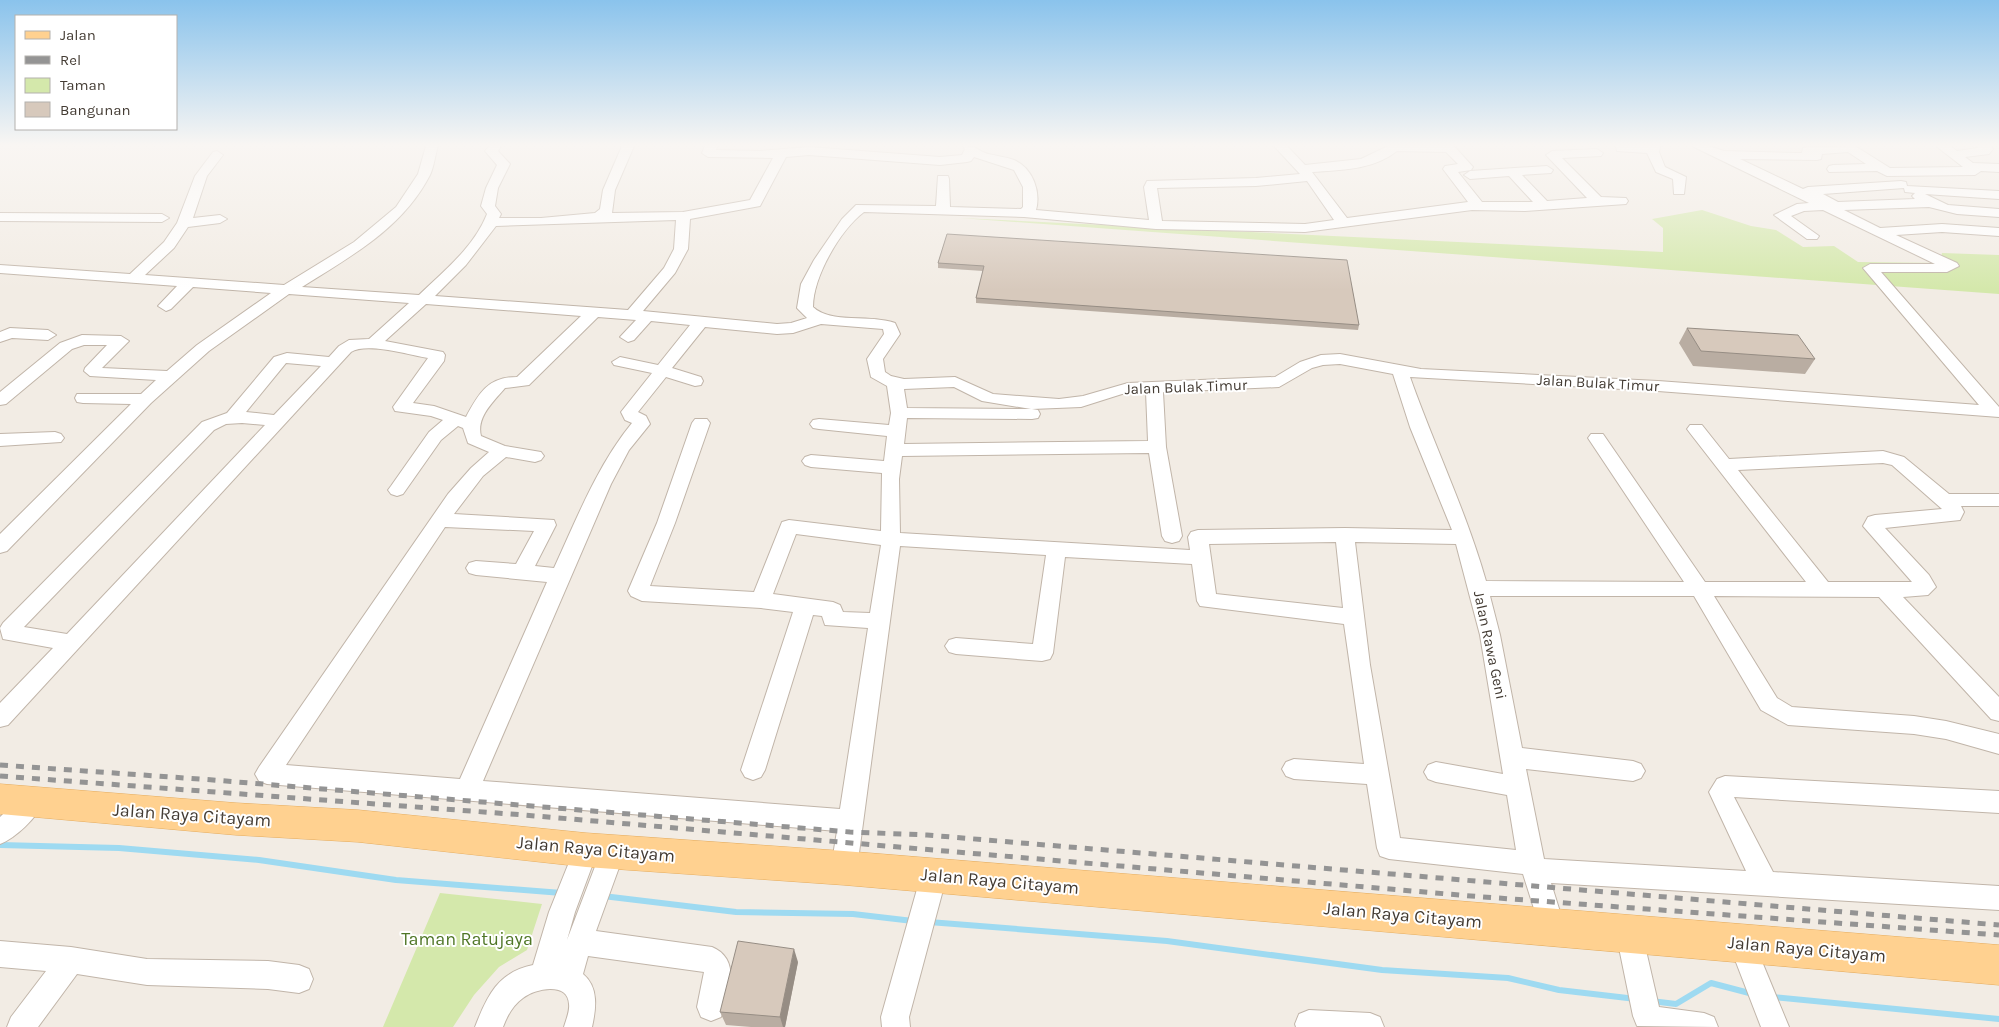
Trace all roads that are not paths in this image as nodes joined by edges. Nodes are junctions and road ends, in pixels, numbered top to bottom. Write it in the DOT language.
graph roads {
  1 [pos="195,194"];
  2 [pos="411,194"];
  3 [pos="491,194"];
  4 [pos="609,194"];
  5 [pos="760,194"];
  6 [pos="943,194"];
  7 [pos="1030,194"];
  8 [pos="1151,194"];
  9 [pos="1321,194"];
  10 [pos="1469,194"];
  11 [pos="1532,194"];
  12 [pos="1590,194"];
  13 [pos="1805,194"];
  14 [pos="1807,194"];
  15 [pos="1915,194"];
  16 [pos="1985,194"];
  17 [pos="1999,195"];
  18 [pos="1597,201"];
  19 [pos="1621,201"];
  20 [pos="1928,203"];
  21 [pos="1478,206"];
  22 [pos="1544,206"];
  23 [pos="1826,206"];
  24 [pos="943,211"];
  25 [pos="1024,213"];
  26 [pos="1999,214"];
  27 [pos="683,216"];
  28 [pos="0,217"];
  29 [pos="599,217"];
  30 [pos="162,218"];
  31 [pos="220,219"];
  32 [pos="492,222"];
  33 [pos="184,223"];
  34 [pos="1343,223"];
  35 [pos="1156,225"];
  36 [pos="1878,232"];
  37 [pos="1999,232"];
  38 [pos="1812,236"];
  39 [pos="0,269"];
  40 [pos="134,278"];
  41 [pos="189,283"];
  42 [pos="287,289"];
  43 [pos="421,300"];
  44 [pos="166,306"];
  45 [pos="593,313"];
  46 [pos="632,315"];
  47 [pos="648,316"];
  48 [pos="819,319"];
  49 [pos="702,322"];
  50 [pos="48,335"];
  51 [pos="0,337"];
  52 [pos="628,337"];
  53 [pos="373,344"];
  54 [pos="333,362"];
  55 [pos="620,362"];
  56 [pos="661,370"];
  57 [pos="1400,370"];
  58 [pos="171,376"];
  59 [pos="695,380"];
  60 [pos="895,382"];
  61 [pos="1154,387"];
  62 [pos="83,398"];
  63 [pos="145,399"];
  64 [pos="0,400"];
  65 [pos="1993,409"];
  66 [pos="899,413"];
  67 [pos="1032,414"];
  68 [pos="234,417"];
  69 [pos="454,418"];
  70 [pos="278,421"];
  71 [pos="701,423"];
  72 [pos="819,424"];
  73 [pos="472,425"];
  74 [pos="1696,429"];
  75 [pos="897,431"];
  76 [pos="55,438"];
  77 [pos="1597,438"];
  78 [pos="0,440"];
  79 [pos="1156,446"];
  80 [pos="502,450"];
  81 [pos="535,456"];
  82 [pos="893,459"];
  83 [pos="811,461"];
  84 [pos="1724,466"];
  85 [pos="397,490"];
  86 [pos="1945,500"];
  87 [pos="1999,500"];
  88 [pos="440,520"];
  89 [pos="7,529"];
  90 [pos="1345,535"];
  91 [pos="1172,536"];
  92 [pos="1464,537"];
  93 [pos="891,539"];
  94 [pos="0,546"];
  95 [pos="1056,550"];
  96 [pos="1202,558"];
  97 [pos="476,568"];
  98 [pos="522,572"];
  99 [pos="560,576"];
  100 [pos="1478,588"];
  101 [pos="1822,588"];
  102 [pos="1700,590"];
  103 [pos="1884,590"];
  104 [pos="761,600"];
  105 [pos="805,607"];
  106 [pos="1355,618"];
  107 [pos="879,621"];
  108 [pos="5,634"];
  109 [pos="71,643"];
  110 [pos="956,646"];
  111 [pos="1999,712"];
  112 [pos="0,718"];
  113 [pos="1999,744"];
  114 [pos="1512,757"];
  115 [pos="1294,769"];
  116 [pos="753,770"];
  117 [pos="1633,771"];
  118 [pos="1436,772"];
  119 [pos="1377,775"];
  120 [pos="1515,786"];
  121 [pos="466,792"];
  122 [pos="1999,802"];
  123 [pos="11,814"];
  124 [pos="852,821"];
  125 [pos="595,861"];
  126 [pos="1533,866"];
  127 [pos="844,868"];
  128 [pos="1765,884"];
  129 [pos="931,888"];
  130 [pos="1999,898"];
  131 [pos="1552,928"];
  132 [pos="580,942"];
  133 [pos="1633,950"];
  134 [pos="0,954"];
  135 [pos="1748,959"];
  136 [pos="71,960"];
  137 [pos="1999,965"];
  138 [pos="556,976"];
  139 [pos="299,979"];
  140 [pos="1643,1005"];
  141 [pos="711,1007"];
  142 [pos="1772,1019"];
  143 [pos="1309,1024"];
  144 [pos="21,1027"];
  145 [pos="490,1027"];
  146 [pos="578,1027"];
  147 [pos="896,1027"];
  148 [pos="1370,1027"];
  149 [pos="1704,1027"];
  1 -- 33 [label="street"];
  2 -- 42 [label="street"];
  3 -- 32 [label="street"];
  4 -- 29 [label="street"];
  5 -- 27 [label="street"];
  6 -- 24 [label="street"];
  7 -- 25 [label="street"];
  8 -- 35 [label="street"];
  9 -- 34 [label="street"];
  10 -- 21 [label="street"];
  11 -- 22 [label="street"];
  12 -- 18 [label="street"];
  13 -- 23 [label="street"];
  14 -- 20 [label="street"];
  15 -- 20 [label="street"];
  16 -- 17 [label="street"];
  18 -- 19 [label="street"];
  18 -- 22 [label="street"];
  20 -- 26 [label="street"];
  21 -- 22 [label="street"];
  21 -- 34 [label="street"];
  23 -- 36 [label="street"];
  23 -- 38 [label="street"];
  24 -- 25 [label="street"];
  24 -- 48 [label="street"];
  25 -- 35 [label="street"];
  27 -- 29 [label="street"];
  27 -- 46 [label="street"];
  28 -- 30 [label="street"];
  29 -- 32 [label="street"];
  31 -- 33 [label="street"];
  32 -- 43 [label="street"];
  33 -- 40 [label="street"];
  34 -- 35 [label="street"];
  36 -- 37 [label="street"];
  36 -- 65 [label="street"];
  39 -- 40 [label="street"];
  40 -- 41 [label="street"];
  41 -- 42 [label="street"];
  41 -- 44 [label="street"];
  42 -- 43 [label="street"];
  42 -- 58 [label="street"];
  43 -- 45 [label="street"];
  43 -- 53 [label="street"];
  45 -- 46 [label="street"];
  45 -- 73 [label="street"];
  46 -- 47 [label="street"];
  47 -- 49 [label="street"];
  47 -- 52 [label="street"];
  48 -- 49 [label="street"];
  48 -- 60 [label="street, Jalan Bulak Timur"];
  49 -- 56 [label="street"];
  50 -- 51 [label="street"];
  53 -- 54 [label="street"];
  53 -- 69 [label="street"];
  54 -- 68 [label="street"];
  54 -- 70 [label="street"];
  55 -- 56 [label="street"];
  56 -- 59 [label="street"];
  56 -- 99 [label="street"];
  57 -- 61 [label="street, Jalan Bulak Timur"];
  57 -- 65 [label="street, Jalan Bulak Timur"];
  57 -- 92 [label="street, Jalan Rawa Geni"];
  58 -- 63 [label="street"];
  58 -- 64 [label="street"];
  60 -- 61 [label="street, Jalan Bulak Timur"];
  60 -- 66 [label="street"];
  61 -- 79 [label="street"];
  62 -- 63 [label="street"];
  63 -- 89 [label="street"];
  66 -- 67 [label="street"];
  66 -- 75 [label="street"];
  68 -- 70 [label="street"];
  68 -- 108 [label="street"];
  69 -- 73 [label="street"];
  69 -- 85 [label="street"];
  70 -- 109 [label="street"];
  71 -- 104 [label="street"];
  72 -- 75 [label="street"];
  73 -- 80 [label="street"];
  74 -- 84 [label="street"];
  75 -- 82 [label="street"];
  76 -- 78 [label="street"];
  77 -- 102 [label="street"];
  79 -- 82 [label="street"];
  79 -- 91 [label="street"];
  80 -- 81 [label="street"];
  80 -- 88 [label="street"];
  82 -- 83 [label="street"];
  82 -- 93 [label="street"];
  84 -- 86 [label="street"];
  84 -- 101 [label="street"];
  86 -- 87 [label="street"];
  86 -- 103 [label="street"];
  88 -- 98 [label="street"];
  88 -- 121 [label="street"];
  89 -- 94 [label="street"];
  90 -- 92 [label="street"];
  90 -- 96 [label="street"];
  90 -- 106 [label="street"];
  92 -- 100 [label="street, Jalan Rawa Geni"];
  93 -- 95 [label="street"];
  93 -- 104 [label="street"];
  93 -- 107 [label="street"];
  95 -- 96 [label="street"];
  95 -- 110 [label="street"];
  96 -- 106 [label="street"];
  97 -- 98 [label="street"];
  98 -- 99 [label="street"];
  99 -- 121 [label="street"];
  100 -- 102 [label="street"];
  100 -- 114 [label="street, Jalan Rawa Geni"];
  101 -- 102 [label="street"];
  101 -- 103 [label="street"];
  102 -- 113 [label="street"];
  103 -- 111 [label="street"];
  104 -- 105 [label="street"];
  105 -- 107 [label="street"];
  105 -- 116 [label="street"];
  106 -- 119 [label="street"];
  107 -- 124 [label="street"];
  108 -- 109 [label="street"];
  109 -- 112 [label="street"];
  114 -- 117 [label="street"];
  114 -- 120 [label="street, Jalan Rawa Geni"];
  115 -- 119 [label="street"];
  118 -- 120 [label="street"];
  119 -- 126 [label="street"];
  120 -- 126 [label="street, Jalan Rawa Geni"];
  121 -- 124 [label="street"];
  122 -- 128 [label="street"];
  123 -- 125 [label="main road, Jalan Raya Citayam"];
  124 -- 127 [label="street"];
  125 -- 127 [label="main road, Jalan Raya Citayam"];
  125 -- 132 [label="street"];
  125 -- 138 [label="street"];
  126 -- 128 [label="street"];
  126 -- 131 [label="street, Jalan Rawa Geni"];
  127 -- 129 [label="main road, Jalan Raya Citayam"];
  128 -- 130 [label="street"];
  129 -- 131 [label="main road, Jalan Raya Citayam"];
  129 -- 147 [label="street"];
  131 -- 133 [label="main road, Jalan Raya Citayam"];
  132 -- 138 [label="street"];
  132 -- 141 [label="street"];
  133 -- 135 [label="main road, Jalan Raya Citayam"];
  133 -- 140 [label="street"];
  134 -- 136 [label="street"];
  135 -- 137 [label="main road, Jalan Raya Citayam"];
  135 -- 142 [label="street"];
  136 -- 139 [label="street"];
  136 -- 144 [label="street"];
  138 -- 145 [label="street"];
  138 -- 146 [label="street"];
  140 -- 149 [label="street"];
  143 -- 148 [label="street"];
}
